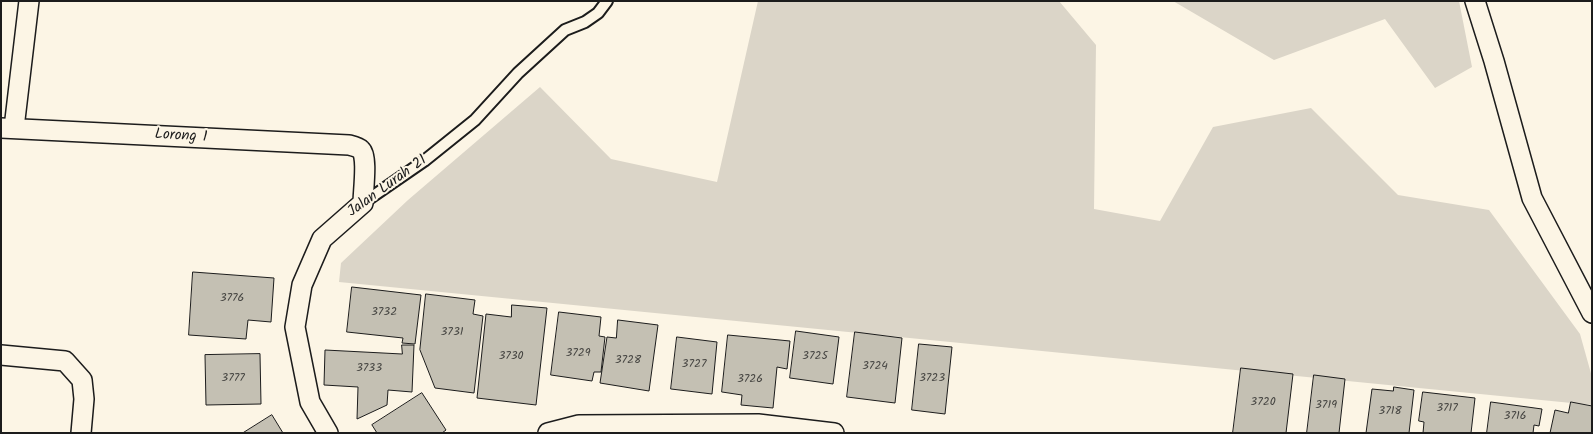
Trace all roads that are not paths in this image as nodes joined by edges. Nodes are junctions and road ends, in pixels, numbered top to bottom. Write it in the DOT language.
graph roads {
  1 [pos="29,1"];
  2 [pos="607,1"];
  3 [pos="1475,1"];
  4 [pos="7,128"];
  5 [pos="362,203"];
  6 [pos="1592,313"];
  7 [pos="1,355"];
  8 [pos="81,433"];
  9 [pos="328,433"];
  10 [pos="548,433"];
  11 [pos="834,433"];
  1 -- 4 [label="street, Lorong 1"];
  2 -- 5 [label="lane, Jalan Lurah 21"];
  3 -- 6 [label="street"];
  4 -- 5 [label="street, Lorong 1"];
  5 -- 9 [label="street, Jalan Lurah 21"];
  7 -- 8 [label="street"];
  10 -- 11 [label="street"];
}
